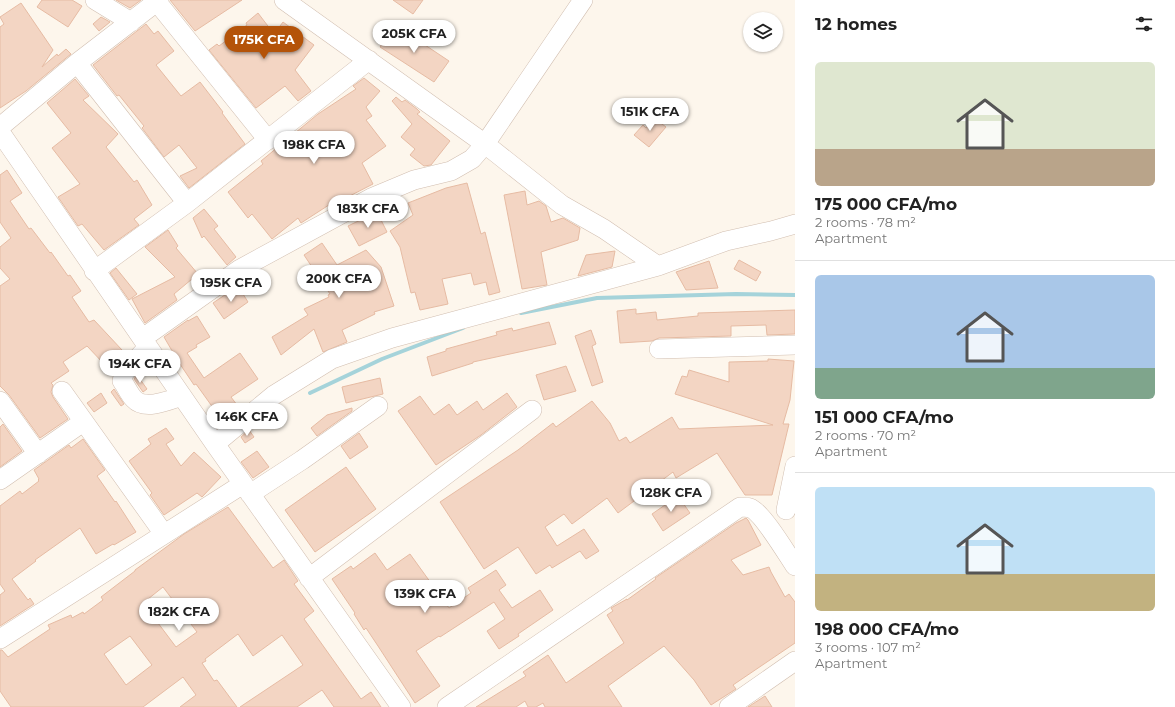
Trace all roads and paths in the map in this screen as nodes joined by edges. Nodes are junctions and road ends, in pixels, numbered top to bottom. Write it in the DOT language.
graph roads {
  1 [pos="95,0"];
  2 [pos="284,0"];
  3 [pos="583,0"];
  4 [pos="158,1"];
  5 [pos="131,22"];
  6 [pos="369,60"];
  7 [pos="77,63"];
  8 [pos="0,127"];
  9 [pos="0,132"];
  10 [pos="268,140"];
  11 [pos="485,144"];
  12 [pos="187,203"];
  13 [pos="795,224"];
  14 [pos="658,266"];
  15 [pos="94,271"];
  16 [pos="145,342"];
  17 [pos="795,345"];
  18 [pos="659,349"];
  19 [pos="62,391"];
  20 [pos="182,396"];
  21 [pos="0,401"];
  22 [pos="378,406"];
  23 [pos="532,410"];
  24 [pos="83,422"];
  25 [pos="215,444"];
  26 [pos="38,454"];
  27 [pos="795,466"];
  28 [pos="0,480"];
  29 [pos="247,489"];
  30 [pos="791,507"];
  31 [pos="766,524"];
  32 [pos="164,534"];
  33 [pos="795,566"];
  34 [pos="309,578"];
  35 [pos="0,639"];
  36 [pos="795,661"];
  37 [pos="401,707"];
  38 [pos="447,707"];
  39 [pos="729,707"];
  1 -- 5 [label="street"];
  2 -- 6 [label="street"];
  3 -- 11 [label="street"];
  4 -- 5 [label="street"];
  4 -- 10 [label="street"];
  5 -- 7 [label="street"];
  6 -- 10 [label="street"];
  6 -- 11 [label="street"];
  7 -- 8 [label="street"];
  7 -- 12 [label="street"];
  9 -- 15 [label="street"];
  10 -- 12 [label="street"];
  11 -- 14 [label="street"];
  11 -- 16 [label="street"];
  12 -- 15 [label="street"];
  13 -- 14 [label="street"];
  14 -- 25 [label="street"];
  15 -- 16 [label="street"];
  16 -- 20 [label="street"];
  16 -- 20 [label="street"];
  17 -- 18 [label="street"];
  19 -- 24 [label="street"];
  20 -- 25 [label="street"];
  21 -- 26 [label="street"];
  22 -- 29 [label="street"];
  23 -- 34 [label="street"];
  24 -- 26 [label="street"];
  24 -- 32 [label="street"];
  25 -- 29 [label="street"];
  26 -- 28 [label="street"];
  27 -- 30 [label="street"];
  29 -- 32 [label="street"];
  29 -- 34 [label="street"];
  30 -- 31 [label="street"];
  31 -- 33 [label="street"];
  31 -- 38 [label="street"];
  32 -- 35 [label="street"];
  34 -- 37 [label="street"];
  36 -- 39 [label="street"];
}
